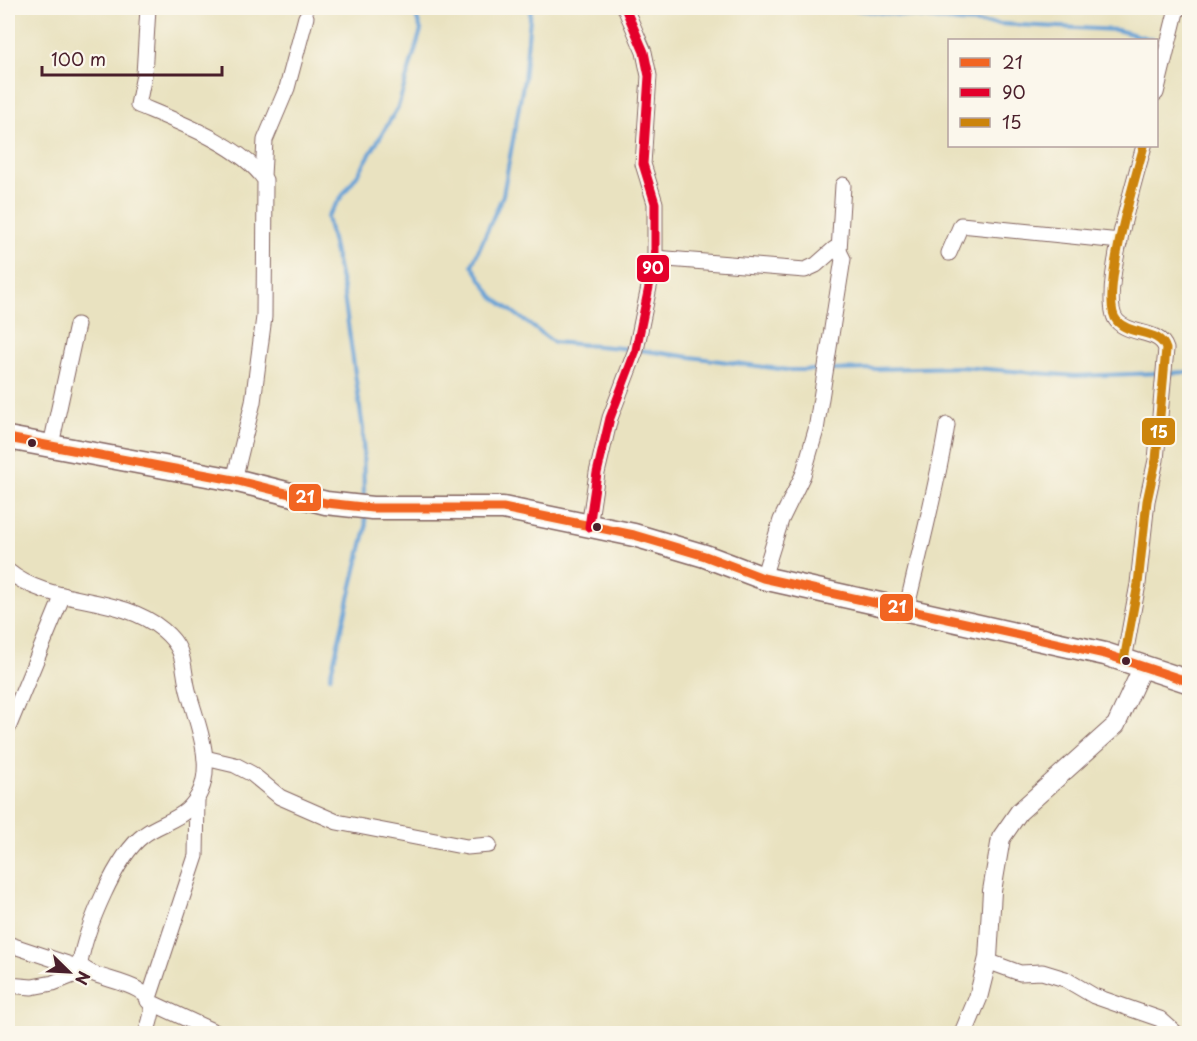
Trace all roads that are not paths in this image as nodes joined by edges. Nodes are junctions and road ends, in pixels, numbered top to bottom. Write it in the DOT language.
graph roads {
  1 [pos="148,8"];
  2 [pos="625,8"];
  3 [pos="1177,8"];
  4 [pos="306,17"];
  5 [pos="1158,85"];
  6 [pos="1144,147"];
  7 [pos="262,177"];
  8 [pos="843,185"];
  9 [pos="1120,241"];
  10 [pos="839,250"];
  11 [pos="949,253"];
  12 [pos="655,258"];
  13 [pos="77,325"];
  14 [pos="947,425"];
  15 [pos="8,438"];
  16 [pos="51,445"];
  17 [pos="234,480"];
  18 [pos="589,527"];
  19 [pos="8,571"];
  20 [pos="763,578"];
  21 [pos="63,595"];
  22 [pos="906,611"];
  23 [pos="1133,663"];
  24 [pos="1190,682"];
  25 [pos="8,728"];
  26 [pos="205,758"];
  27 [pos="197,798"];
  28 [pos="489,845"];
  29 [pos="8,944"];
  30 [pos="987,961"];
  31 [pos="86,970"];
  32 [pos="8,985"];
  33 [pos="148,1001"];
  34 [pos="146,1034"];
  35 [pos="219,1034"];
  36 [pos="963,1034"];
  37 [pos="1177,1034"];
  1 -- 7 [label="street"];
  2 -- 12 [label="street"];
  3 -- 5 [label="street"];
  4 -- 7 [label="street"];
  6 -- 9 [label="street"];
  7 -- 17 [label="street"];
  8 -- 10 [label="street"];
  9 -- 11 [label="street"];
  9 -- 23 [label="street"];
  10 -- 12 [label="street"];
  10 -- 20 [label="street"];
  12 -- 18 [label="street"];
  13 -- 16 [label="street"];
  14 -- 22 [label="street"];
  15 -- 16 [label="main road"];
  16 -- 17 [label="main road"];
  17 -- 18 [label="main road"];
  18 -- 20 [label="main road"];
  19 -- 21 [label="street"];
  20 -- 22 [label="main road"];
  21 -- 25 [label="street"];
  21 -- 26 [label="street"];
  22 -- 23 [label="main road"];
  23 -- 24 [label="main road"];
  23 -- 30 [label="street"];
  26 -- 27 [label="street"];
  26 -- 28 [label="street"];
  27 -- 31 [label="street"];
  27 -- 33 [label="street"];
  29 -- 31 [label="street"];
  30 -- 36 [label="street"];
  30 -- 37 [label="street"];
  31 -- 32 [label="street"];
  31 -- 33 [label="street"];
  33 -- 34 [label="street"];
  33 -- 35 [label="street"];
}
